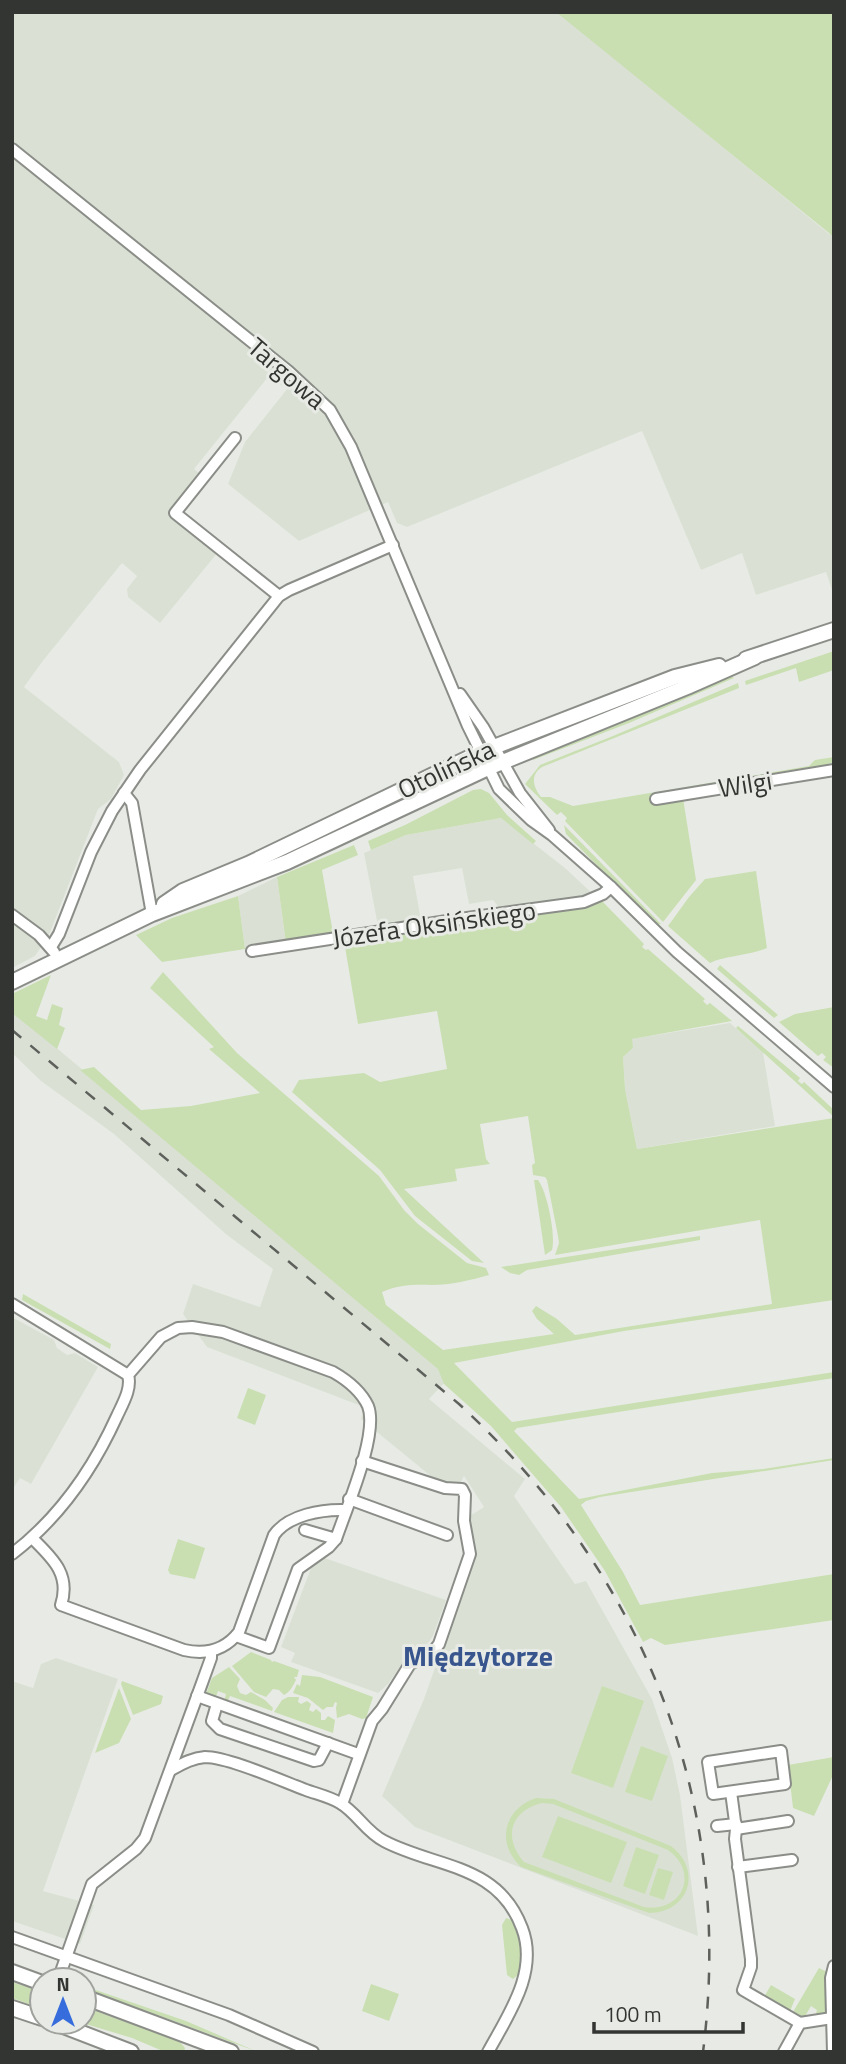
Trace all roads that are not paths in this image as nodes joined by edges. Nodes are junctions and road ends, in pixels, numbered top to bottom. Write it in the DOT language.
graph roads {
  1 [pos="12,149"];
  2 [pos="235,438"];
  3 [pos="393,545"];
  4 [pos="279,596"];
  5 [pos="834,630"];
  6 [pos="755,657"];
  7 [pos="488,749"];
  8 [pos="503,762"];
  9 [pos="488,768"];
  10 [pos="834,770"];
  11 [pos="124,793"];
  12 [pos="656,799"];
  13 [pos="552,835"];
  14 [pos="611,887"];
  15 [pos="152,914"];
  16 [pos="12,915"];
  17 [pos="252,951"];
  18 [pos="55,953"];
  19 [pos="12,982"];
  20 [pos="834,1087"];
  21 [pos="12,1304"];
  22 [pos="128,1375"];
  23 [pos="362,1461"];
  24 [pos="347,1504"];
  25 [pos="305,1530"];
  26 [pos="447,1535"];
  27 [pos="32,1538"];
  28 [pos="336,1539"];
  29 [pos="12,1554"];
  30 [pos="236,1636"];
  31 [pos="211,1651"];
  32 [pos="197,1696"];
  33 [pos="217,1703"];
  34 [pos="328,1743"];
  35 [pos="358,1754"];
  36 [pos="171,1770"];
  37 [pos="732,1792"];
  38 [pos="336,1801"];
  39 [pos="788,1821"];
  40 [pos="718,1826"];
  41 [pos="736,1826"];
  42 [pos="792,1860"];
  43 [pos="738,1867"];
  44 [pos="12,1937"];
  45 [pos="66,1957"];
  46 [pos="63,1966"];
  47 [pos="834,1966"];
  48 [pos="98,2002"];
  49 [pos="832,2018"];
  50 [pos="800,2023"];
  51 [pos="181,2032"];
  52 [pos="92,2036"];
  53 [pos="109,2042"];
  54 [pos="131,2052"];
  55 [pos="143,2052"];
  56 [pos="190,2052"];
  57 [pos="231,2052"];
  58 [pos="313,2052"];
  59 [pos="488,2052"];
  60 [pos="784,2052"];
  61 [pos="833,2052"];
  1 -- 3 [label="street, Targowa"];
  2 -- 4 [label="street"];
  3 -- 4 [label="street"];
  3 -- 7 [label="street, Targowa"];
  4 -- 11 [label="street"];
  5 -- 6 [label="main road, Otolińska"];
  6 -- 7 [label="main road, Otolińska"];
  6 -- 8 [label="main road, Otolińska"];
  7 -- 8 [label="street, Targowa"];
  7 -- 9 [label="street, Targowa"];
  7 -- 15 [label="main road, Otolińska"];
  8 -- 9 [label="main road, Otolińska"];
  8 -- 13 [label="street, Targowa"];
  9 -- 13 [label="street, Targowa"];
  9 -- 15 [label="main road, Otolińska"];
  10 -- 12 [label="street, Wilgi"];
  11 -- 15 [label="street"];
  11 -- 18 [label="street"];
  13 -- 14 [label="street"];
  14 -- 17 [label="street, Józefa Oksińskiego"];
  14 -- 20 [label="street"];
  15 -- 18 [label="main road, Otolińska"];
  16 -- 18 [label="street"];
  18 -- 19 [label="main road, Otolińska"];
  21 -- 22 [label="street"];
  22 -- 23 [label="street"];
  22 -- 27 [label="street"];
  23 -- 24 [label="street"];
  23 -- 35 [label="street"];
  24 -- 26 [label="street"];
  24 -- 28 [label="street"];
  24 -- 30 [label="street"];
  25 -- 28 [label="street"];
  27 -- 29 [label="street"];
  27 -- 31 [label="street"];
  28 -- 30 [label="street"];
  30 -- 31 [label="street"];
  31 -- 32 [label="street"];
  32 -- 33 [label="street"];
  32 -- 36 [label="street"];
  33 -- 34 [label="street"];
  33 -- 34 [label="street"];
  34 -- 35 [label="street"];
  35 -- 38 [label="street"];
  36 -- 38 [label="street"];
  36 -- 45 [label="street"];
  37 -- 37 [label="street"];
  37 -- 41 [label="street"];
  38 -- 59 [label="street"];
  39 -- 41 [label="street"];
  40 -- 41 [label="street"];
  41 -- 43 [label="street"];
  42 -- 43 [label="street"];
  43 -- 50 [label="street"];
  44 -- 45 [label="street"];
  45 -- 46 [label="street"];
  45 -- 58 [label="street"];
  47 -- 49 [label="street"];
  48 -- 51 [label="main road"];
  49 -- 50 [label="street"];
  49 -- 61 [label="street"];
  50 -- 60 [label="street"];
  51 -- 56 [label="main road"];
  51 -- 57 [label="main road"];
  52 -- 53 [label="main road"];
  53 -- 54 [label="main road"];
  53 -- 55 [label="main road"];
}
